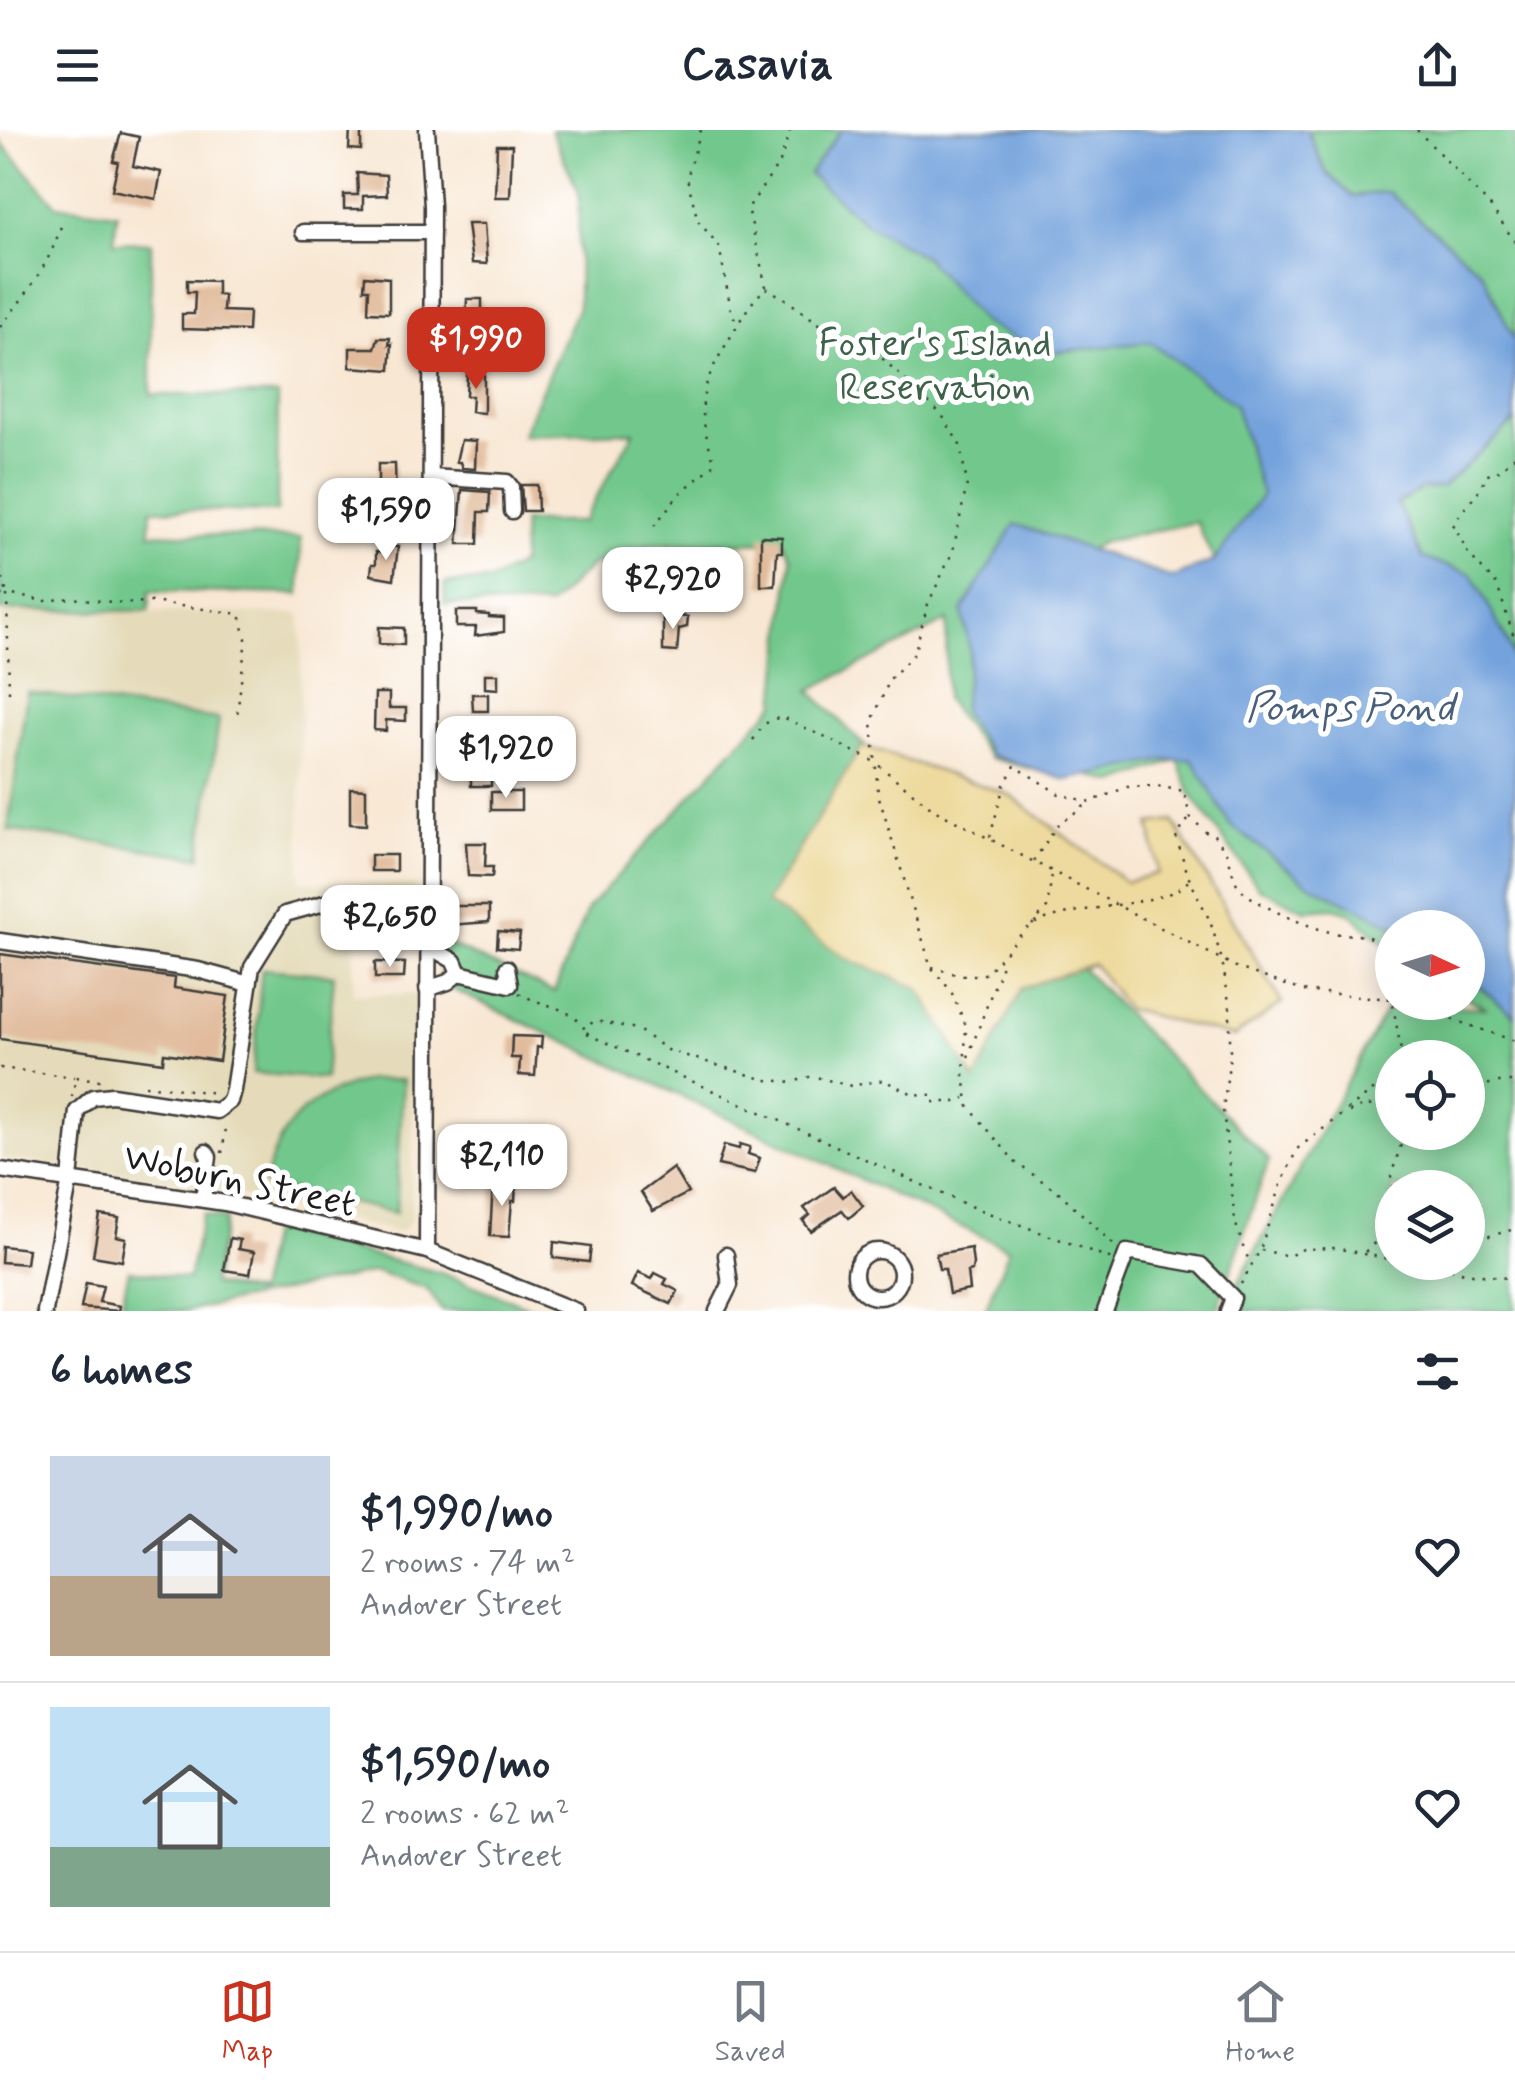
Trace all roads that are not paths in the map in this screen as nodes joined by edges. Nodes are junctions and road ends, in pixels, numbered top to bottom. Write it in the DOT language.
graph roads {
  1 [pos="427,130"];
  2 [pos="302,232"];
  3 [pos="432,232"];
  4 [pos="430,477"];
  5 [pos="512,511"];
  6 [pos="429,899"];
  7 [pos="0,941"];
  8 [pos="428,946"];
  9 [pos="507,968"];
  10 [pos="459,973"];
  11 [pos="249,984"];
  12 [pos="428,989"];
  13 [pos="214,1153"];
  14 [pos="0,1170"];
  15 [pos="70,1179"];
  16 [pos="203,1199"];
  17 [pos="426,1252"];
  18 [pos="726,1255"];
  19 [pos="872,1296"];
  20 [pos="1231,1305"];
  21 [pos="45,1311"];
  22 [pos="576,1311"];
  23 [pos="718,1311"];
  24 [pos="867,1311"];
  25 [pos="1105,1311"];
  1 -- 3 [label="street"];
  2 -- 3 [label="street"];
  3 -- 4 [label="street"];
  4 -- 5 [label="street"];
  4 -- 6 [label="street"];
  6 -- 8 [label="street"];
  6 -- 11 [label="street"];
  7 -- 11 [label="street"];
  8 -- 10 [label="street"];
  8 -- 12 [label="street"];
  9 -- 10 [label="street"];
  10 -- 12 [label="street"];
  11 -- 15 [label="street"];
  12 -- 17 [label="street"];
  13 -- 16 [label="street"];
  14 -- 15 [label="street, Woburn Street"];
  15 -- 16 [label="street, Woburn Street"];
  15 -- 21 [label="street"];
  16 -- 17 [label="street, Woburn Street"];
  17 -- 22 [label="street, Woburn Street"];
  18 -- 23 [label="street"];
  19 -- 24 [label="street"];
  20 -- 25 [label="street"];
}
